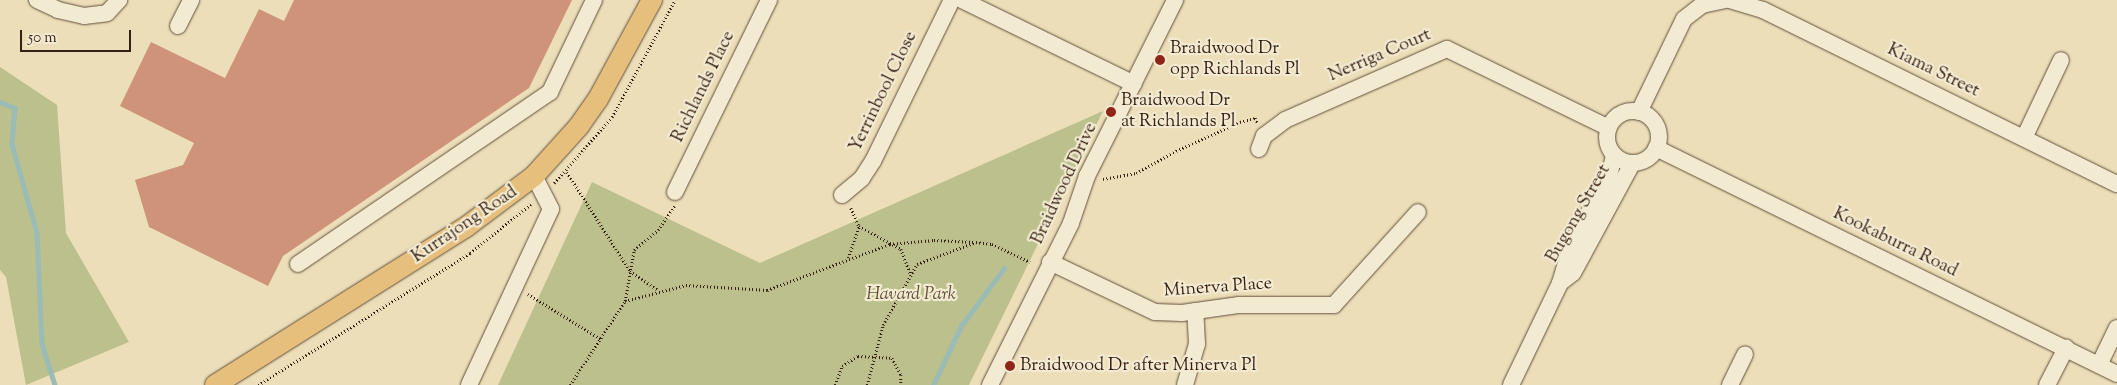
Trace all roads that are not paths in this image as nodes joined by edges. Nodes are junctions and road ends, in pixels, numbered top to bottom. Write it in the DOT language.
graph roads {
  1 [pos="37,0"];
  2 [pos="119,0"];
  3 [pos="190,0"];
  4 [pos="594,0"];
  5 [pos="652,0"];
  6 [pos="769,0"];
  7 [pos="952,0"];
  8 [pos="962,0"];
  9 [pos="1175,0"];
  10 [pos="1724,0"];
  11 [pos="1730,0"];
  12 [pos="178,26"];
  13 [pos="2061,60"];
  14 [pos="1134,84"];
  15 [pos="1639,112"];
  16 [pos="1608,128"];
  17 [pos="2024,138"];
  18 [pos="1261,143"];
  19 [pos="1656,148"];
  20 [pos="1614,156"];
  21 [pos="1632,164"];
  22 [pos="534,176"];
  23 [pos="2117,184"];
  24 [pos="675,192"];
  25 [pos="842,195"];
  26 [pos="1418,212"];
  27 [pos="1050,262"];
  28 [pos="298,264"];
  29 [pos="1560,283"];
  30 [pos="1195,311"];
  31 [pos="2117,328"];
  32 [pos="2066,348"];
  33 [pos="1745,354"];
  34 [pos="2099,365"];
  35 [pos="2117,374"];
  36 [pos="214,385"];
  37 [pos="469,385"];
  38 [pos="990,385"];
  39 [pos="1185,385"];
  40 [pos="1511,385"];
  41 [pos="1730,385"];
  42 [pos="2047,385"];
  1 -- 2 [label="street"];
  3 -- 12 [label="street"];
  4 -- 28 [label="street"];
  5 -- 22 [label="main road, Kurrajong Road"];
  6 -- 24 [label="street, Richlands Place"];
  7 -- 25 [label="street, Yerrinbool Close"];
  8 -- 14 [label="street"];
  9 -- 14 [label="street, Braidwood Drive"];
  10 -- 15 [label="street"];
  11 -- 17 [label="street, Kiama Street"];
  13 -- 17 [label="street"];
  14 -- 27 [label="street, Braidwood Drive"];
  15 -- 16 [label="street"];
  15 -- 19 [label="street"];
  16 -- 18 [label="street, Nerriga Court"];
  16 -- 20 [label="street"];
  17 -- 23 [label="street, Kiama Street"];
  19 -- 21 [label="street"];
  19 -- 32 [label="street, Kookaburra Road"];
  20 -- 21 [label="street"];
  20 -- 29 [label="street, Bugong Street"];
  21 -- 29 [label="street, Bugong Street"];
  22 -- 36 [label="main road, Kurrajong Road"];
  22 -- 37 [label="street"];
  26 -- 30 [label="street, Minerva Place"];
  27 -- 30 [label="street, Minerva Place"];
  27 -- 38 [label="street, Braidwood Drive"];
  29 -- 40 [label="street, Bugong Street"];
  30 -- 39 [label="street"];
  31 -- 34 [label="street"];
  32 -- 34 [label="street, Kookaburra Road"];
  32 -- 42 [label="street"];
  33 -- 41 [label="street"];
  34 -- 35 [label="street, Kookaburra Road"];
}
